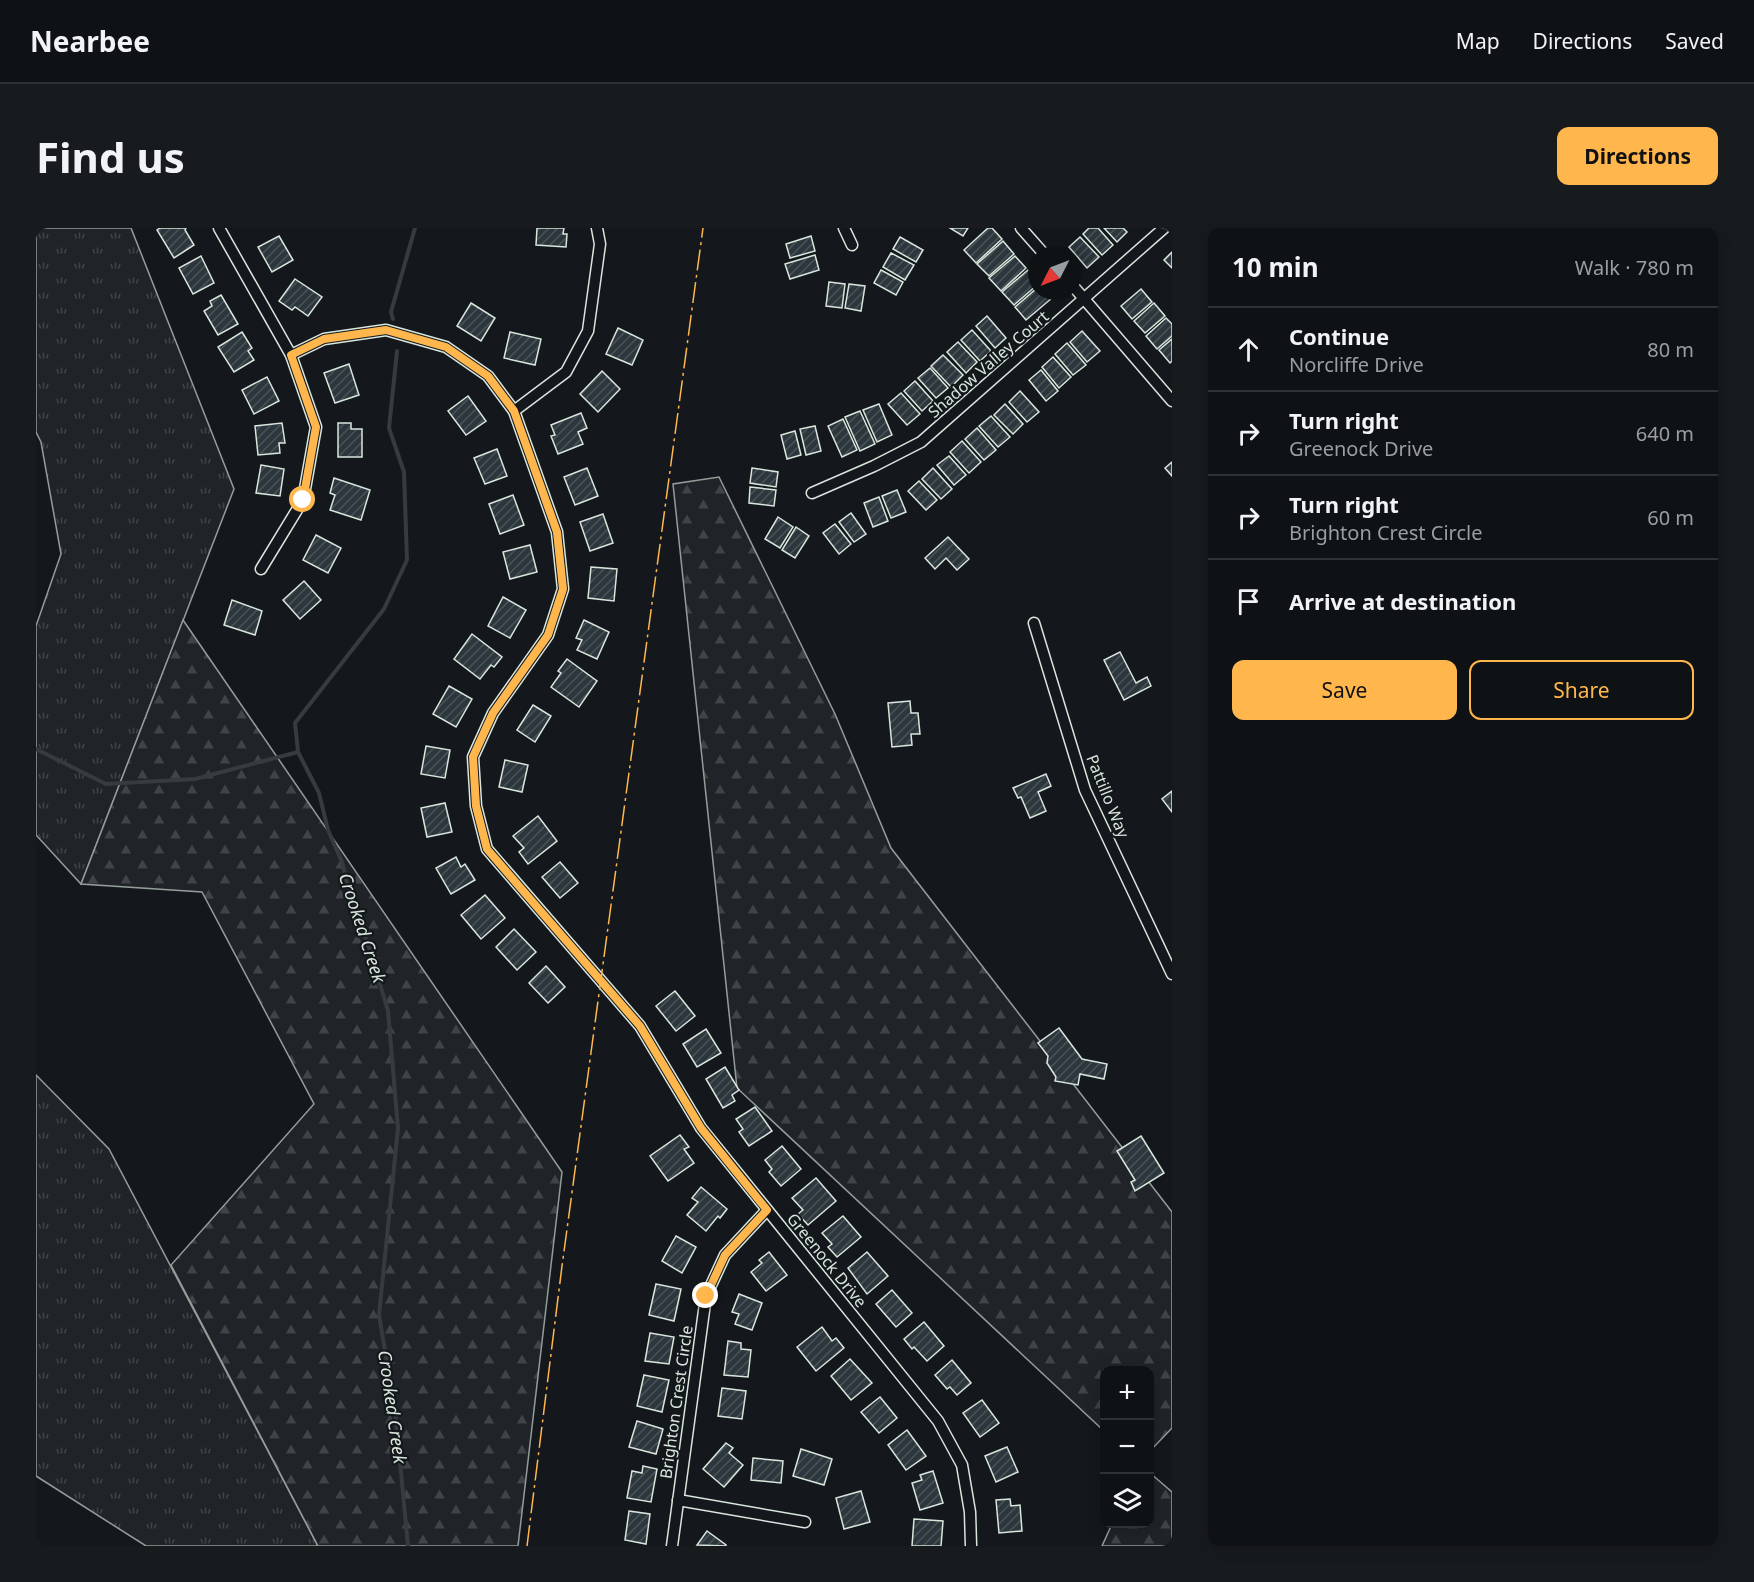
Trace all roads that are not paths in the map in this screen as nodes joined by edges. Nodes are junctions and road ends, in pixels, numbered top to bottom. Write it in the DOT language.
graph roads {
  1 [pos="219,228"];
  2 [pos="597,228"];
  3 [pos="844,228"];
  4 [pos="1021,228"];
  5 [pos="1164,228"];
  6 [pos="852,245"];
  7 [pos="1037,246"];
  8 [pos="1082,297"];
  9 [pos="1084,299"];
  10 [pos="291,355"];
  11 [pos="1172,401"];
  12 [pos="514,411"];
  13 [pos="812,493"];
  14 [pos="261,569"];
  15 [pos="1034,623"];
  16 [pos="1172,974"];
  17 [pos="767,1210"];
  18 [pos="678,1500"];
  19 [pos="805,1522"];
  20 [pos="672,1546"];
  21 [pos="971,1546"];
  1 -- 10 [label="street"];
  2 -- 12 [label="street"];
  3 -- 6 [label="street"];
  4 -- 7 [label="street"];
  5 -- 9 [label="street, Shadow Valley Court"];
  8 -- 9 [label="street"];
  9 -- 11 [label="street"];
  9 -- 13 [label="street, Shadow Valley Court"];
  10 -- 12 [label="street, Greenock Drive"];
  10 -- 14 [label="street"];
  12 -- 17 [label="street, Greenock Drive"];
  15 -- 16 [label="street, Pattillo Way"];
  17 -- 18 [label="street, Brighton Crest Circle"];
  17 -- 21 [label="street, Greenock Drive"];
  18 -- 19 [label="street"];
  18 -- 20 [label="street, Brighton Crest Circle"];
}
